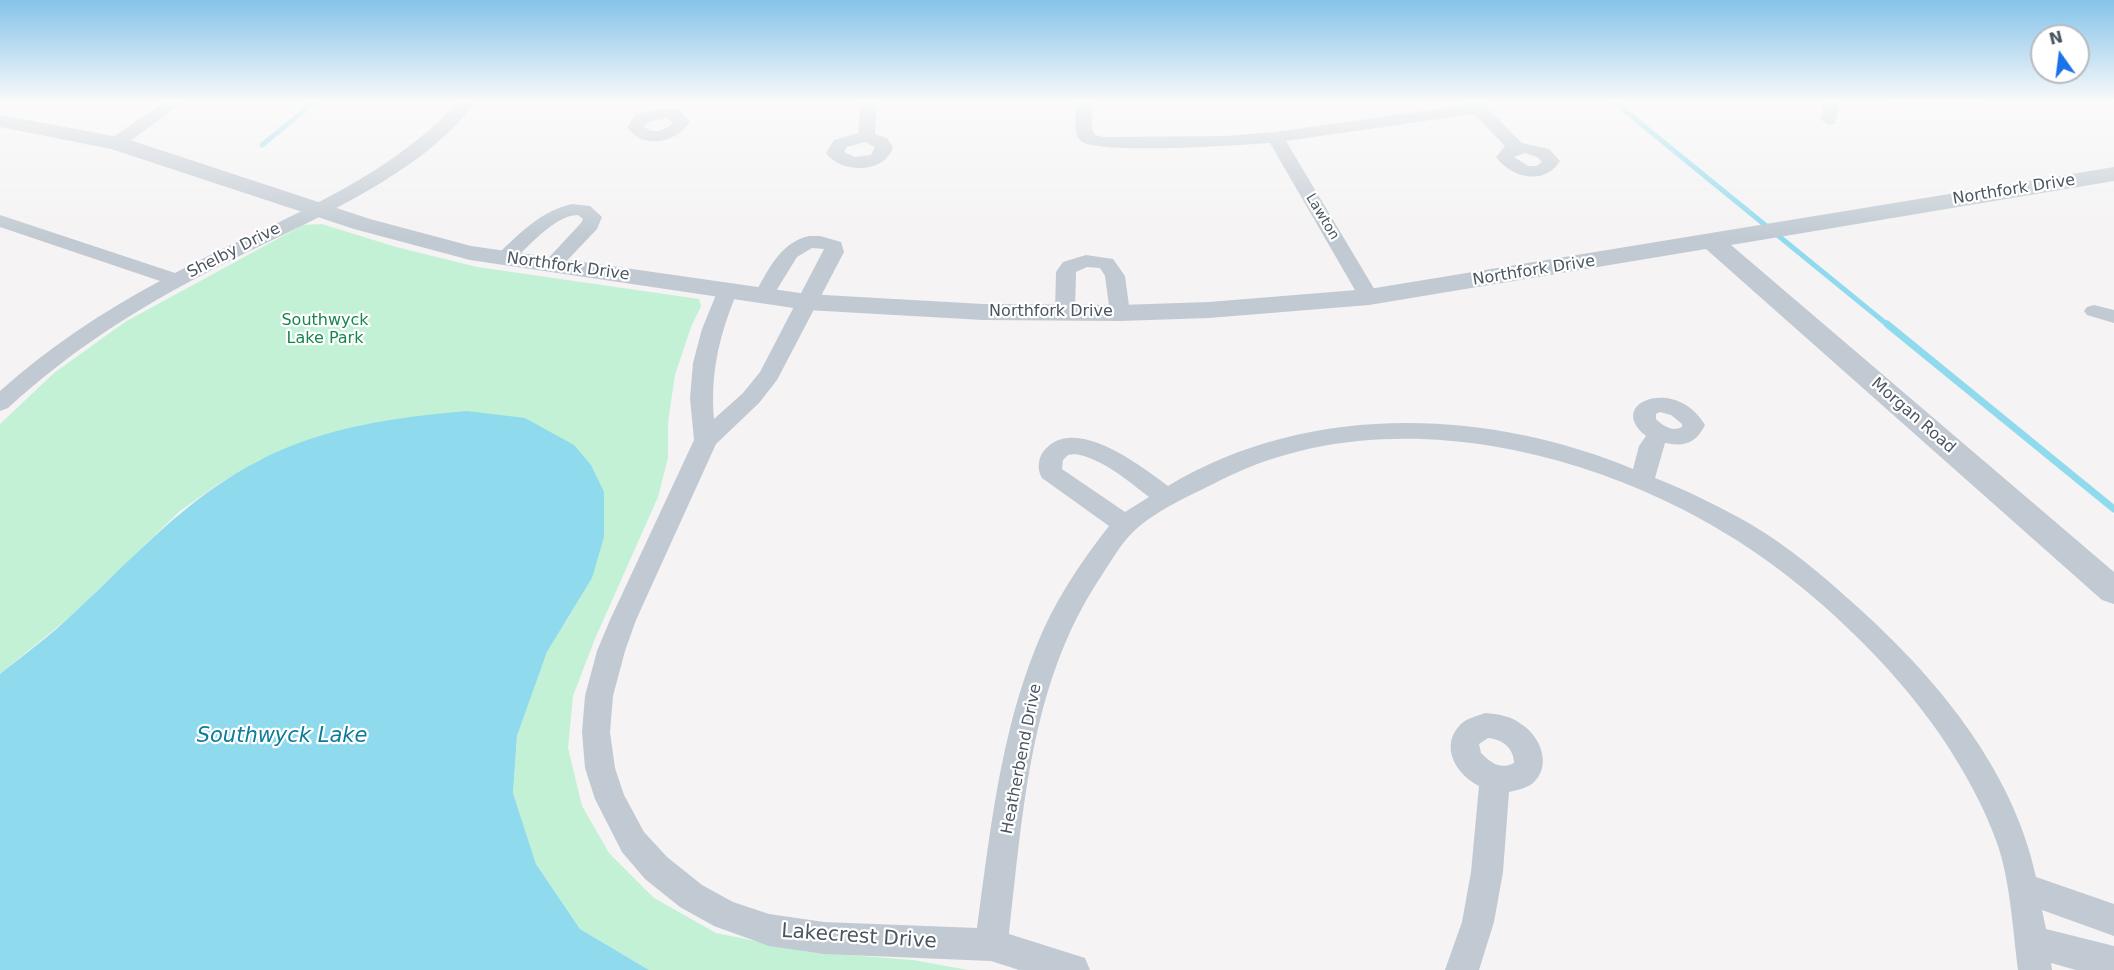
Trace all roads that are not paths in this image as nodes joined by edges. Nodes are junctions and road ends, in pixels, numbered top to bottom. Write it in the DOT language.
graph roads {
  1 [pos="126,146"];
  2 [pos="420,146"];
  3 [pos="1280,146"];
  4 [pos="2111,176"];
  5 [pos="317,209"];
  6 [pos="0,221"];
  7 [pos="1712,241"];
  8 [pos="505,258"];
  9 [pos="551,266"];
  10 [pos="175,280"];
  11 [pos="728,290"];
  12 [pos="764,295"];
  13 [pos="1369,297"];
  14 [pos="807,302"];
  15 [pos="1065,313"];
  16 [pos="1120,313"];
  17 [pos="0,403"];
  18 [pos="1660,434"];
  19 [pos="706,440"];
  20 [pos="1642,481"];
  21 [pos="1167,498"];
  22 [pos="1126,525"];
  23 [pos="2114,591"];
  24 [pos="1495,779"];
  25 [pos="2021,887"];
  26 [pos="2114,920"];
  27 [pos="991,945"];
  28 [pos="2033,956"];
  29 [pos="2114,963"];
  30 [pos="1073,970"];
  31 [pos="1462,970"];
  1 -- 5 [label="street, Northfork Drive"];
  2 -- 5 [label="street, Shelby Drive"];
  3 -- 13 [label="street, Lawton"];
  4 -- 7 [label="street, Northfork Drive"];
  5 -- 8 [label="street, Northfork Drive"];
  5 -- 10 [label="street, Shelby Drive"];
  6 -- 10 [label="street"];
  7 -- 13 [label="street, Northfork Drive"];
  7 -- 23 [label="street, Morgan Road"];
  8 -- 9 [label="street, Northfork Drive"];
  8 -- 9 [label="street"];
  9 -- 11 [label="street, Northfork Drive"];
  10 -- 17 [label="street, Shelby Drive"];
  11 -- 12 [label="street, Northfork Drive"];
  11 -- 19 [label="street"];
  12 -- 14 [label="street, Northfork Drive"];
  12 -- 14 [label="street, Lakecrest Drive"];
  13 -- 16 [label="street, Northfork Drive"];
  14 -- 15 [label="street, Northfork Drive"];
  14 -- 19 [label="street, Lakecrest Drive"];
  15 -- 16 [label="street, Northfork Drive"];
  15 -- 16 [label="street"];
  18 -- 20 [label="street"];
  19 -- 27 [label="street, Lakecrest Drive"];
  20 -- 21 [label="street, Heatherbend Drive"];
  20 -- 25 [label="street, Heatherbend Drive"];
  21 -- 22 [label="street, Heatherbend Drive"];
  21 -- 22 [label="street"];
  22 -- 27 [label="street, Heatherbend Drive"];
  24 -- 31 [label="street"];
  25 -- 26 [label="street"];
  25 -- 28 [label="street, Heatherbend Drive"];
  27 -- 30 [label="street, Lakecrest Drive"];
  28 -- 29 [label="street, Heatherbend Drive"];
}
